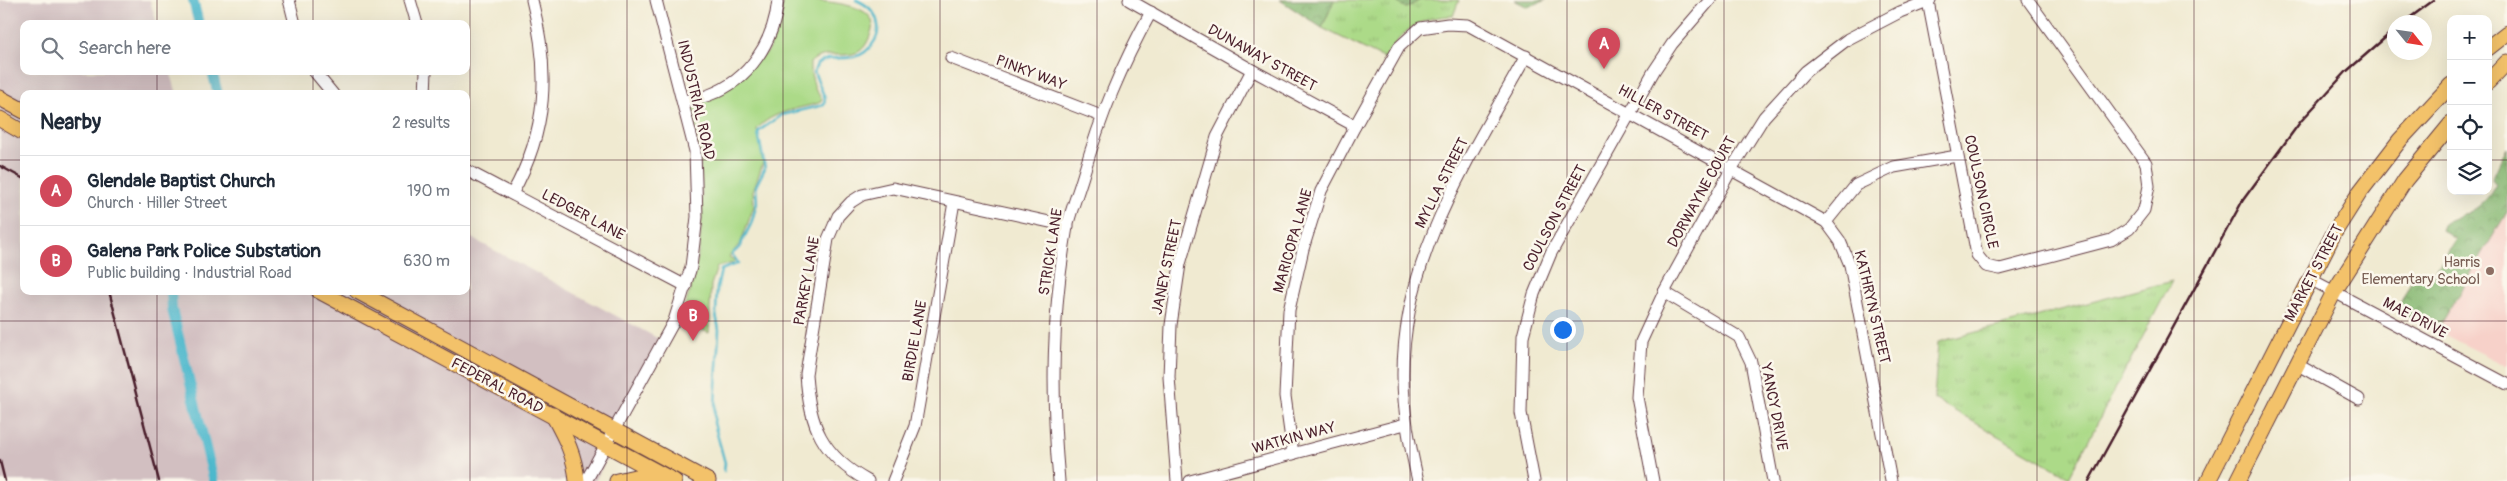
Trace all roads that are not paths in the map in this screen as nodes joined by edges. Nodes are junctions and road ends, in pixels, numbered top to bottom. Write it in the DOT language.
graph roads {
  1 [pos="289,0"];
  2 [pos="410,0"];
  3 [pos="532,0"];
  4 [pos="656,0"];
  5 [pos="778,0"];
  6 [pos="1129,0"];
  7 [pos="1710,0"];
  8 [pos="1929,0"];
  9 [pos="2028,0"];
  10 [pos="1151,12"];
  11 [pos="294,20"];
  12 [pos="416,20"];
  13 [pos="1416,32"];
  14 [pos="2507,32"];
  15 [pos="2492,45"];
  16 [pos="1526,56"];
  17 [pos="951,58"];
  18 [pos="2507,62"];
  19 [pos="1252,70"];
  20 [pos="317,75"];
  21 [pos="426,75"];
  22 [pos="2492,78"];
  23 [pos="2447,89"];
  24 [pos="330,90"];
  25 [pos="425,90"];
  26 [pos="0,98"];
  27 [pos="683,101"];
  28 [pos="20,109"];
  29 [pos="1629,112"];
  30 [pos="1101,116"];
  31 [pos="0,119"];
  32 [pos="1355,126"];
  33 [pos="2447,129"];
  34 [pos="20,131"];
  35 [pos="1957,156"];
  36 [pos="1732,168"];
  37 [pos="470,172"];
  38 [pos="512,194"];
  39 [pos="954,202"];
  40 [pos="1826,222"];
  41 [pos="1068,226"];
  42 [pos="2310,279"];
  43 [pos="686,286"];
  44 [pos="1664,292"];
  45 [pos="2334,292"];
  46 [pos="331,295"];
  47 [pos="364,295"];
  48 [pos="490,364"];
  49 [pos="2298,365"];
  50 [pos="482,379"];
  51 [pos="2507,384"];
  52 [pos="2359,399"];
  53 [pos="552,415"];
  54 [pos="2241,416"];
  55 [pos="1405,424"];
  56 [pos="2264,428"];
  57 [pos="615,429"];
  58 [pos="606,444"];
  59 [pos="1292,454"];
  60 [pos="670,479"];
  61 [pos="577,481"];
  62 [pos="586,481"];
  63 [pos="617,481"];
  64 [pos="708,481"];
  65 [pos="868,481"];
  66 [pos="893,481"];
  67 [pos="1059,481"];
  68 [pos="1176,481"];
  69 [pos="1190,481"];
  70 [pos="1418,481"];
  71 [pos="1534,481"];
  72 [pos="1653,481"];
  73 [pos="1772,481"];
  74 [pos="1892,481"];
  75 [pos="2208,481"];
  76 [pos="2238,481"];
  1 -- 11 [label="street"];
  2 -- 12 [label="street"];
  3 -- 38 [label="street"];
  4 -- 27 [label="street, INDUSTRIAL ROAD"];
  5 -- 27 [label="street"];
  6 -- 10 [label="street, DUNAWAY STREET"];
  7 -- 29 [label="street, COULSON STREET"];
  8 -- 35 [label="street, COULSON CIRCLE"];
  8 -- 36 [label="street, DORWAYNE COURT"];
  9 -- 35 [label="street, COULSON CIRCLE"];
  10 -- 19 [label="street, DUNAWAY STREET"];
  10 -- 30 [label="street, STRICK LANE"];
  13 -- 16 [label="street, HILLER STREET"];
  13 -- 32 [label="street, MARICOPA LANE"];
  14 -- 15 [label="main road"];
  16 -- 29 [label="street, HILLER STREET"];
  16 -- 55 [label="street, MYLLA STREET"];
  17 -- 30 [label="street, PINKY WAY"];
  18 -- 22 [label="main road"];
  19 -- 32 [label="street, DUNAWAY STREET"];
  19 -- 68 [label="street, JANEY STREET"];
  20 -- 24 [label="street"];
  21 -- 25 [label="street"];
  23 -- 42 [label="main road, MARKET STREET"];
  26 -- 28 [label="main road"];
  27 -- 43 [label="street, INDUSTRIAL ROAD"];
  29 -- 36 [label="street, HILLER STREET"];
  29 -- 71 [label="street, COULSON STREET"];
  30 -- 41 [label="street, STRICK LANE"];
  31 -- 34 [label="main road"];
  32 -- 59 [label="street, MARICOPA LANE"];
  33 -- 45 [label="main road, MARKET STREET"];
  35 -- 40 [label="street"];
  36 -- 40 [label="street, KATHRYN STREET"];
  36 -- 44 [label="street, DORWAYNE COURT"];
  37 -- 38 [label="street, LEDGER LANE"];
  38 -- 43 [label="street, LEDGER LANE"];
  39 -- 41 [label="street, PARKEY LANE"];
  39 -- 65 [label="street, PARKEY LANE"];
  39 -- 66 [label="street, BIRDIE LANE"];
  40 -- 74 [label="street, KATHRYN STREET"];
  41 -- 67 [label="street, STRICK LANE"];
  42 -- 45 [label="street, MAE DRIVE"];
  42 -- 54 [label="main road, MARKET STREET"];
  43 -- 57 [label="street, INDUSTRIAL ROAD"];
  44 -- 72 [label="street, DORWAYNE COURT"];
  44 -- 73 [label="street, YANCY DRIVE"];
  45 -- 49 [label="main road, MARKET STREET"];
  45 -- 51 [label="street, MAE DRIVE"];
  46 -- 50 [label="main road, FEDERAL ROAD"];
  47 -- 48 [label="main road, FEDERAL ROAD"];
  48 -- 50 [label="main road"];
  48 -- 57 [label="main road, FEDERAL ROAD"];
  49 -- 52 [label="street"];
  49 -- 56 [label="main road, MARKET STREET"];
  50 -- 53 [label="main road, FEDERAL ROAD"];
  53 -- 58 [label="main road, FEDERAL ROAD"];
  53 -- 61 [label="main road"];
  54 -- 56 [label="main road"];
  54 -- 75 [label="main road, MARKET STREET"];
  55 -- 59 [label="street, WATKIN WAY"];
  55 -- 70 [label="street, MYLLA STREET"];
  56 -- 76 [label="main road, MARKET STREET"];
  57 -- 58 [label="street, INDUSTRIAL ROAD"];
  57 -- 64 [label="main road, FEDERAL ROAD"];
  58 -- 60 [label="main road, FEDERAL ROAD"];
  58 -- 62 [label="street, INDUSTRIAL ROAD"];
  59 -- 69 [label="street, WATKIN WAY"];
  60 -- 63 [label="main road"];
}
